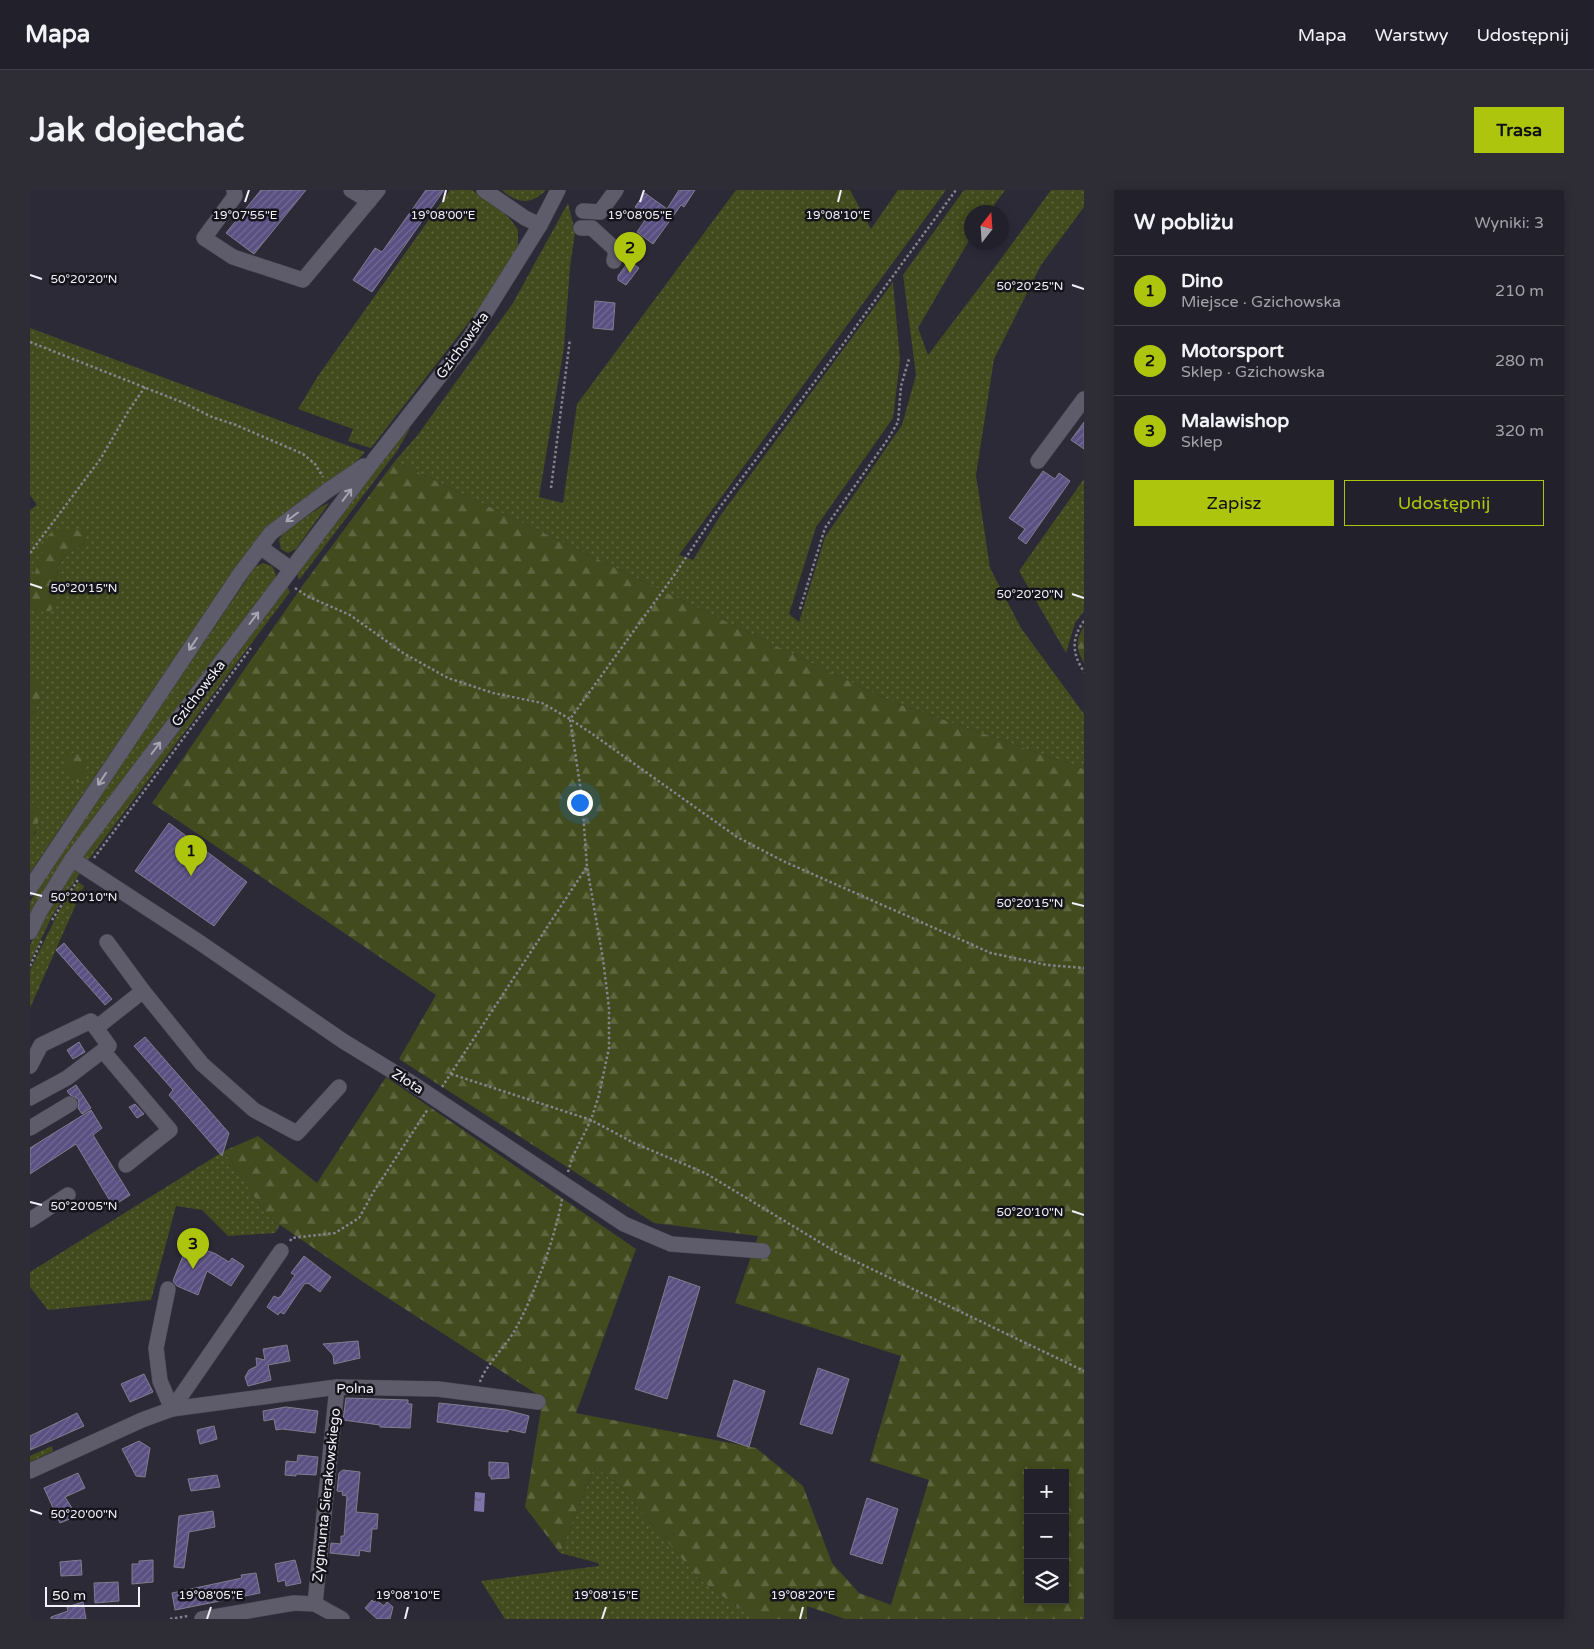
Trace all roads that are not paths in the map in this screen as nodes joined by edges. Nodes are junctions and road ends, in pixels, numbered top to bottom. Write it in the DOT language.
graph roads {
  1 [pos="234,190"];
  2 [pos="351,190"];
  3 [pos="484,190"];
  4 [pos="558,190"];
  5 [pos="616,190"];
  6 [pos="373,196"];
  7 [pos="583,211"];
  8 [pos="540,225"];
  9 [pos="581,228"];
  10 [pos="614,261"];
  11 [pos="1084,399"];
  12 [pos="374,460"];
  13 [pos="1038,461"];
  14 [pos="260,547"];
  15 [pos="288,574"];
  16 [pos="72,859"];
  17 [pos="30,888"];
  18 [pos="30,932"];
  19 [pos="107,942"];
  20 [pos="144,991"];
  21 [pos="96,1028"];
  22 [pos="103,1051"];
  23 [pos="30,1066"];
  24 [pos="339,1087"];
  25 [pos="30,1098"];
  26 [pos="70,1104"];
  27 [pos="30,1128"];
  28 [pos="126,1165"];
  29 [pos="68,1195"];
  30 [pos="30,1220"];
  31 [pos="281,1251"];
  32 [pos="762,1251"];
  33 [pos="168,1290"];
  34 [pos="337,1387"];
  35 [pos="538,1402"];
  36 [pos="172,1409"];
  37 [pos="30,1471"];
  38 [pos="315,1604"];
  39 [pos="202,1619"];
  40 [pos="342,1619"];
  1 -- 6 [label="street"];
  2 -- 6 [label="street"];
  3 -- 8 [label="street"];
  4 -- 8 [label="street, Gzichowska"];
  5 -- 7 [label="street"];
  8 -- 12 [label="street, Gzichowska"];
  9 -- 10 [label="street"];
  11 -- 13 [label="street"];
  12 -- 14 [label="street, Gzichowska, one-way"];
  15 -- 12 [label="street, Gzichowska, one-way"];
  14 -- 15 [label="street"];
  14 -- 17 [label="street, Gzichowska, one-way"];
  16 -- 15 [label="street, Gzichowska, one-way"];
  16 -- 18 [label="street, Gzichowska"];
  16 -- 32 [label="street, Złota"];
  19 -- 20 [label="street"];
  20 -- 21 [label="street"];
  20 -- 24 [label="street"];
  21 -- 22 [label="street"];
  21 -- 23 [label="street"];
  22 -- 25 [label="street"];
  22 -- 28 [label="street"];
  26 -- 27 [label="street"];
  29 -- 30 [label="street"];
  31 -- 36 [label="street"];
  33 -- 36 [label="street"];
  34 -- 35 [label="street, Polna"];
  34 -- 36 [label="street, Polna"];
  34 -- 38 [label="street, Zygmunta Sierakowskiego"];
  36 -- 37 [label="street, Polna"];
  38 -- 39 [label="street"];
  38 -- 40 [label="street"];
}
